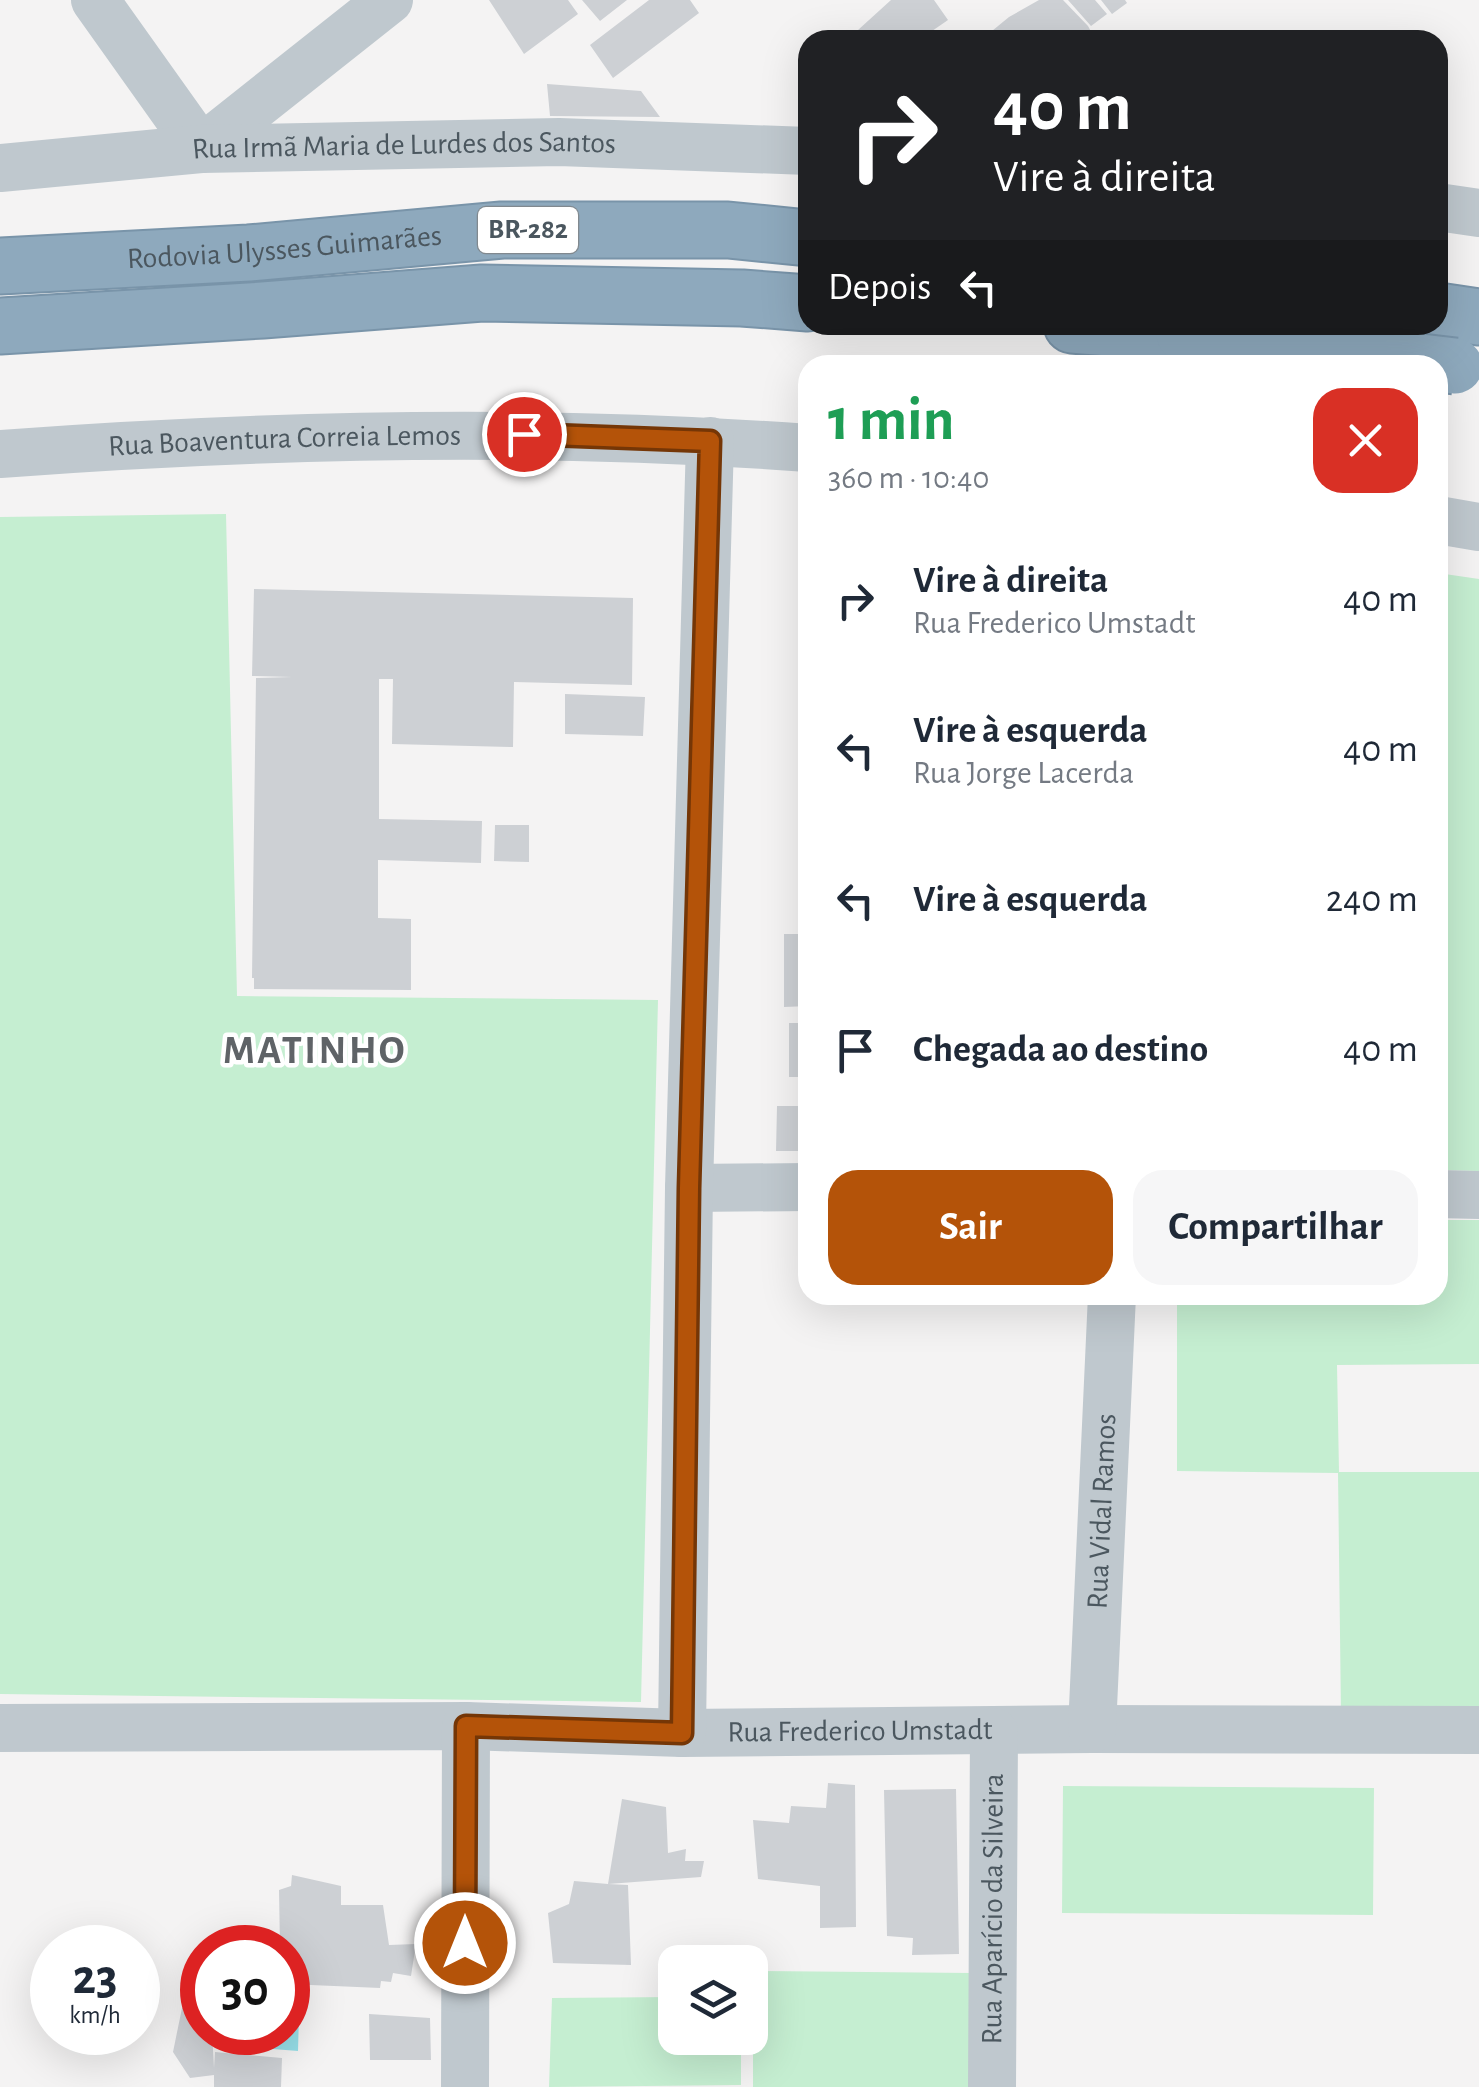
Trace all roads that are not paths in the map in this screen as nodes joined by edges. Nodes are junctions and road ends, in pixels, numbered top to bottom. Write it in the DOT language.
graph roads {
  1 [pos="95,0"];
  2 [pos="388,0"];
  3 [pos="201,149"];
  4 [pos="798,151"];
  5 [pos="0,168"];
  6 [pos="798,237"];
  7 [pos="0,266"];
  8 [pos="798,303"];
  9 [pos="0,326"];
  10 [pos="1324,335"];
  11 [pos="1463,336"];
  12 [pos="710,441"];
  13 [pos="798,447"];
  14 [pos="0,454"];
  15 [pos="1448,522"];
  16 [pos="1479,527"];
  17 [pos="689,1188"];
  18 [pos="798,1188"];
  19 [pos="1448,1194"];
  20 [pos="1479,1194"];
  21 [pos="1112,1305"];
  22 [pos="466,1726"];
  23 [pos="0,1728"];
  24 [pos="1092,1730"];
  25 [pos="1479,1730"];
  26 [pos="994,1732"];
  27 [pos="682,1733"];
  28 [pos="465,2087"];
  29 [pos="992,2087"];
  1 -- 3 [label="street"];
  2 -- 3 [label="street"];
  3 -- 4 [label="street, Rua Irmã Maria de Lurdes dos Santos"];
  3 -- 5 [label="street, Rua Irmã Maria de Lurdes dos Santos"];
  6 -- 7 [label="highway, Rodovia Ulysses Guimarães / BR-282"];
  8 -- 9 [label="highway, Rodovia Ulysses Guimarães / BR-282"];
  10 -- 11 [label="highway, bridge"];
  12 -- 13 [label="street, Rua Boaventura Correia Lemos"];
  12 -- 14 [label="street, Rua Boaventura Correia Lemos"];
  12 -- 17 [label="street"];
  15 -- 16 [label="street"];
  17 -- 18 [label="street"];
  17 -- 27 [label="street"];
  19 -- 20 [label="street"];
  21 -- 24 [label="street, Rua Vidal Ramos"];
  22 -- 23 [label="street, Rua Frederico Umstadt"];
  22 -- 27 [label="street, Rua Frederico Umstadt"];
  22 -- 28 [label="street"];
  24 -- 25 [label="street, Rua Frederico Umstadt"];
  24 -- 26 [label="street, Rua Frederico Umstadt"];
  26 -- 27 [label="street, Rua Frederico Umstadt"];
  26 -- 29 [label="street, Rua Aparício da Silveira"];
}
